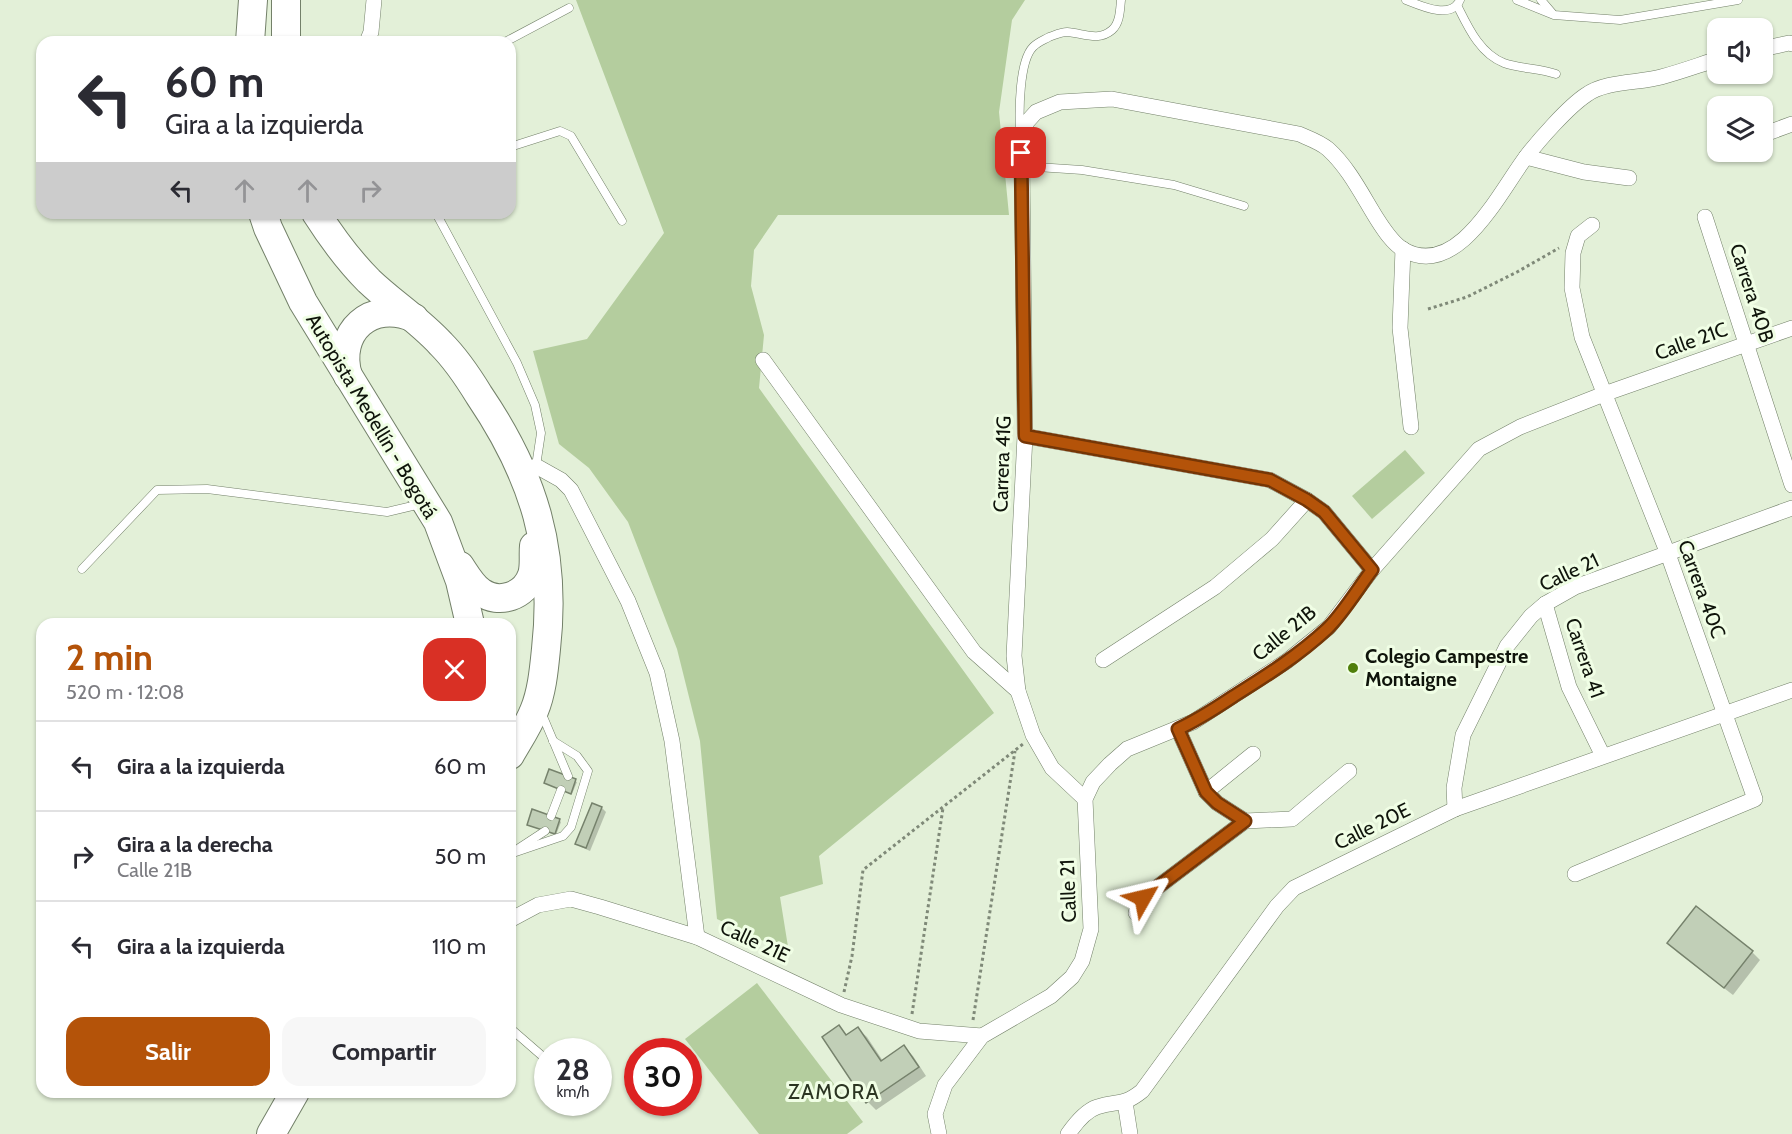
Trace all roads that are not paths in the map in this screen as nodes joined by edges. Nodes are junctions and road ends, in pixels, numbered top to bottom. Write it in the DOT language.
graph roads {
  1 [pos="253,0"];
  2 [pos="286,0"];
  3 [pos="374,0"];
  4 [pos="1121,0"];
  5 [pos="1406,0"];
  6 [pos="1517,0"];
  7 [pos="1541,0"];
  8 [pos="1738,0"];
  9 [pos="1459,3"];
  10 [pos="569,8"];
  11 [pos="1554,15"];
  12 [pos="250,36"];
  13 [pos="286,36"];
  14 [pos="370,36"];
  15 [pos="516,36"];
  16 [pos="1792,44"];
  17 [pos="1773,47"];
  18 [pos="1707,63"];
  19 [pos="1556,74"];
  20 [pos="1792,124"];
  21 [pos="1773,131"];
  22 [pos="1020,140"];
  23 [pos="516,145"];
  24 [pos="1526,157"];
  25 [pos="1022,166"];
  26 [pos="1629,178"];
  27 [pos="1244,206"];
  28 [pos="1705,217"];
  29 [pos="265,219"];
  30 [pos="320,219"];
  31 [pos="439,219"];
  32 [pos="621,221"];
  33 [pos="1592,225"];
  34 [pos="1403,249"];
  35 [pos="416,319"];
  36 [pos="1792,328"];
  37 [pos="1746,344"];
  38 [pos="763,360"];
  39 [pos="349,378"];
  40 [pos="1604,394"];
  41 [pos="1411,427"];
  42 [pos="1025,436"];
  43 [pos="530,469"];
  44 [pos="1792,485"];
  45 [pos="1307,500"];
  46 [pos="426,503"];
  47 [pos="535,504"];
  48 [pos="1792,508"];
  49 [pos="446,547"];
  50 [pos="1668,554"];
  51 [pos="82,569"];
  52 [pos="1372,570"];
  53 [pos="1545,604"];
  54 [pos="469,618"];
  55 [pos="1103,660"];
  56 [pos="1792,690"];
  57 [pos="1018,691"];
  58 [pos="535,710"];
  59 [pos="1725,713"];
  60 [pos="1178,729"];
  61 [pos="554,741"];
  62 [pos="516,744"];
  63 [pos="1253,754"];
  64 [pos="1602,756"];
  65 [pos="1349,771"];
  66 [pos="568,776"];
  67 [pos="561,790"];
  68 [pos="1206,792"];
  69 [pos="1085,799"];
  70 [pos="1455,808"];
  71 [pos="551,816"];
  72 [pos="1245,821"];
  73 [pos="545,831"];
  74 [pos="516,850"];
  75 [pos="516,852"];
  76 [pos="1575,874"];
  77 [pos="1136,913"];
  78 [pos="516,917"];
  79 [pos="697,937"];
  80 [pos="516,1033"];
  81 [pos="977,1035"];
  82 [pos="534,1049"];
  83 [pos="292,1098"];
  84 [pos="313,1098"];
  85 [pos="1125,1102"];
  86 [pos="272,1134"];
  87 [pos="293,1134"];
  88 [pos="939,1134"];
  89 [pos="1068,1134"];
  90 [pos="1130,1134"];
  1 -- 12 [label="highway"];
  2 -- 13 [label="highway"];
  3 -- 14 [label="street"];
  4 -- 22 [label="lane"];
  5 -- 9 [label="lane"];
  6 -- 11 [label="lane"];
  7 -- 11 [label="lane"];
  8 -- 11 [label="lane"];
  9 -- 19 [label="lane"];
  10 -- 15 [label="lane"];
  16 -- 17 [label="street"];
  18 -- 24 [label="street"];
  20 -- 21 [label="street"];
  22 -- 25 [label="street, Carrera 41G"];
  22 -- 34 [label="street"];
  23 -- 32 [label="lane"];
  24 -- 26 [label="street"];
  24 -- 34 [label="street"];
  25 -- 27 [label="lane"];
  25 -- 42 [label="street, Carrera 41G"];
  28 -- 37 [label="street, Carrera 40B"];
  29 -- 39 [label="highway, Autopista Medellín - Bogotá"];
  30 -- 35 [label="highway"];
  31 -- 43 [label="lane"];
  33 -- 40 [label="street, Carrera 40C"];
  34 -- 41 [label="street"];
  35 -- 39 [label="highway"];
  35 -- 43 [label="highway"];
  36 -- 37 [label="street, Calle 21C"];
  37 -- 40 [label="street, Calle 21C"];
  37 -- 44 [label="street, Carrera 40B"];
  38 -- 57 [label="street"];
  39 -- 46 [label="highway, Autopista Medellín - Bogotá"];
  40 -- 50 [label="street, Carrera 40C"];
  40 -- 52 [label="street, Calle 21B"];
  42 -- 45 [label="street"];
  42 -- 57 [label="street, Carrera 41G"];
  43 -- 47 [label="highway"];
  43 -- 79 [label="street"];
  45 -- 52 [label="street"];
  45 -- 55 [label="street"];
  46 -- 49 [label="highway, Autopista Medellín - Bogotá"];
  46 -- 51 [label="lane"];
  47 -- 49 [label="highway"];
  47 -- 58 [label="highway"];
  48 -- 50 [label="street, Calle 21"];
  49 -- 54 [label="highway, Autopista Medellín - Bogotá"];
  50 -- 53 [label="street, Calle 21"];
  50 -- 59 [label="street, Carrera 40C"];
  52 -- 60 [label="street, Calle 21B"];
  53 -- 64 [label="street, Carrera 41"];
  53 -- 70 [label="street, Calle 21"];
  56 -- 59 [label="street, Calle 20E"];
  57 -- 69 [label="street, Carrera 41G"];
  58 -- 61 [label="lane"];
  58 -- 62 [label="highway"];
  59 -- 64 [label="street, Calle 20E"];
  59 -- 76 [label="street, Carrera 40C"];
  60 -- 68 [label="street"];
  60 -- 69 [label="street, Calle 21B"];
  61 -- 66 [label="lane"];
  61 -- 75 [label="lane"];
  63 -- 68 [label="street"];
  64 -- 70 [label="street, Calle 20E"];
  65 -- 72 [label="street"];
  67 -- 71 [label="lane"];
  68 -- 72 [label="street"];
  69 -- 81 [label="street, Calle 21"];
  70 -- 85 [label="street, Calle 20E"];
  72 -- 77 [label="street"];
  73 -- 74 [label="lane"];
  78 -- 79 [label="street, Calle 21E"];
  79 -- 81 [label="street, Calle 21E"];
  80 -- 82 [label="lane"];
  81 -- 88 [label="street"];
  83 -- 86 [label="highway"];
  84 -- 87 [label="highway"];
  85 -- 89 [label="street, Calle 20E"];
  85 -- 90 [label="street"];
}
